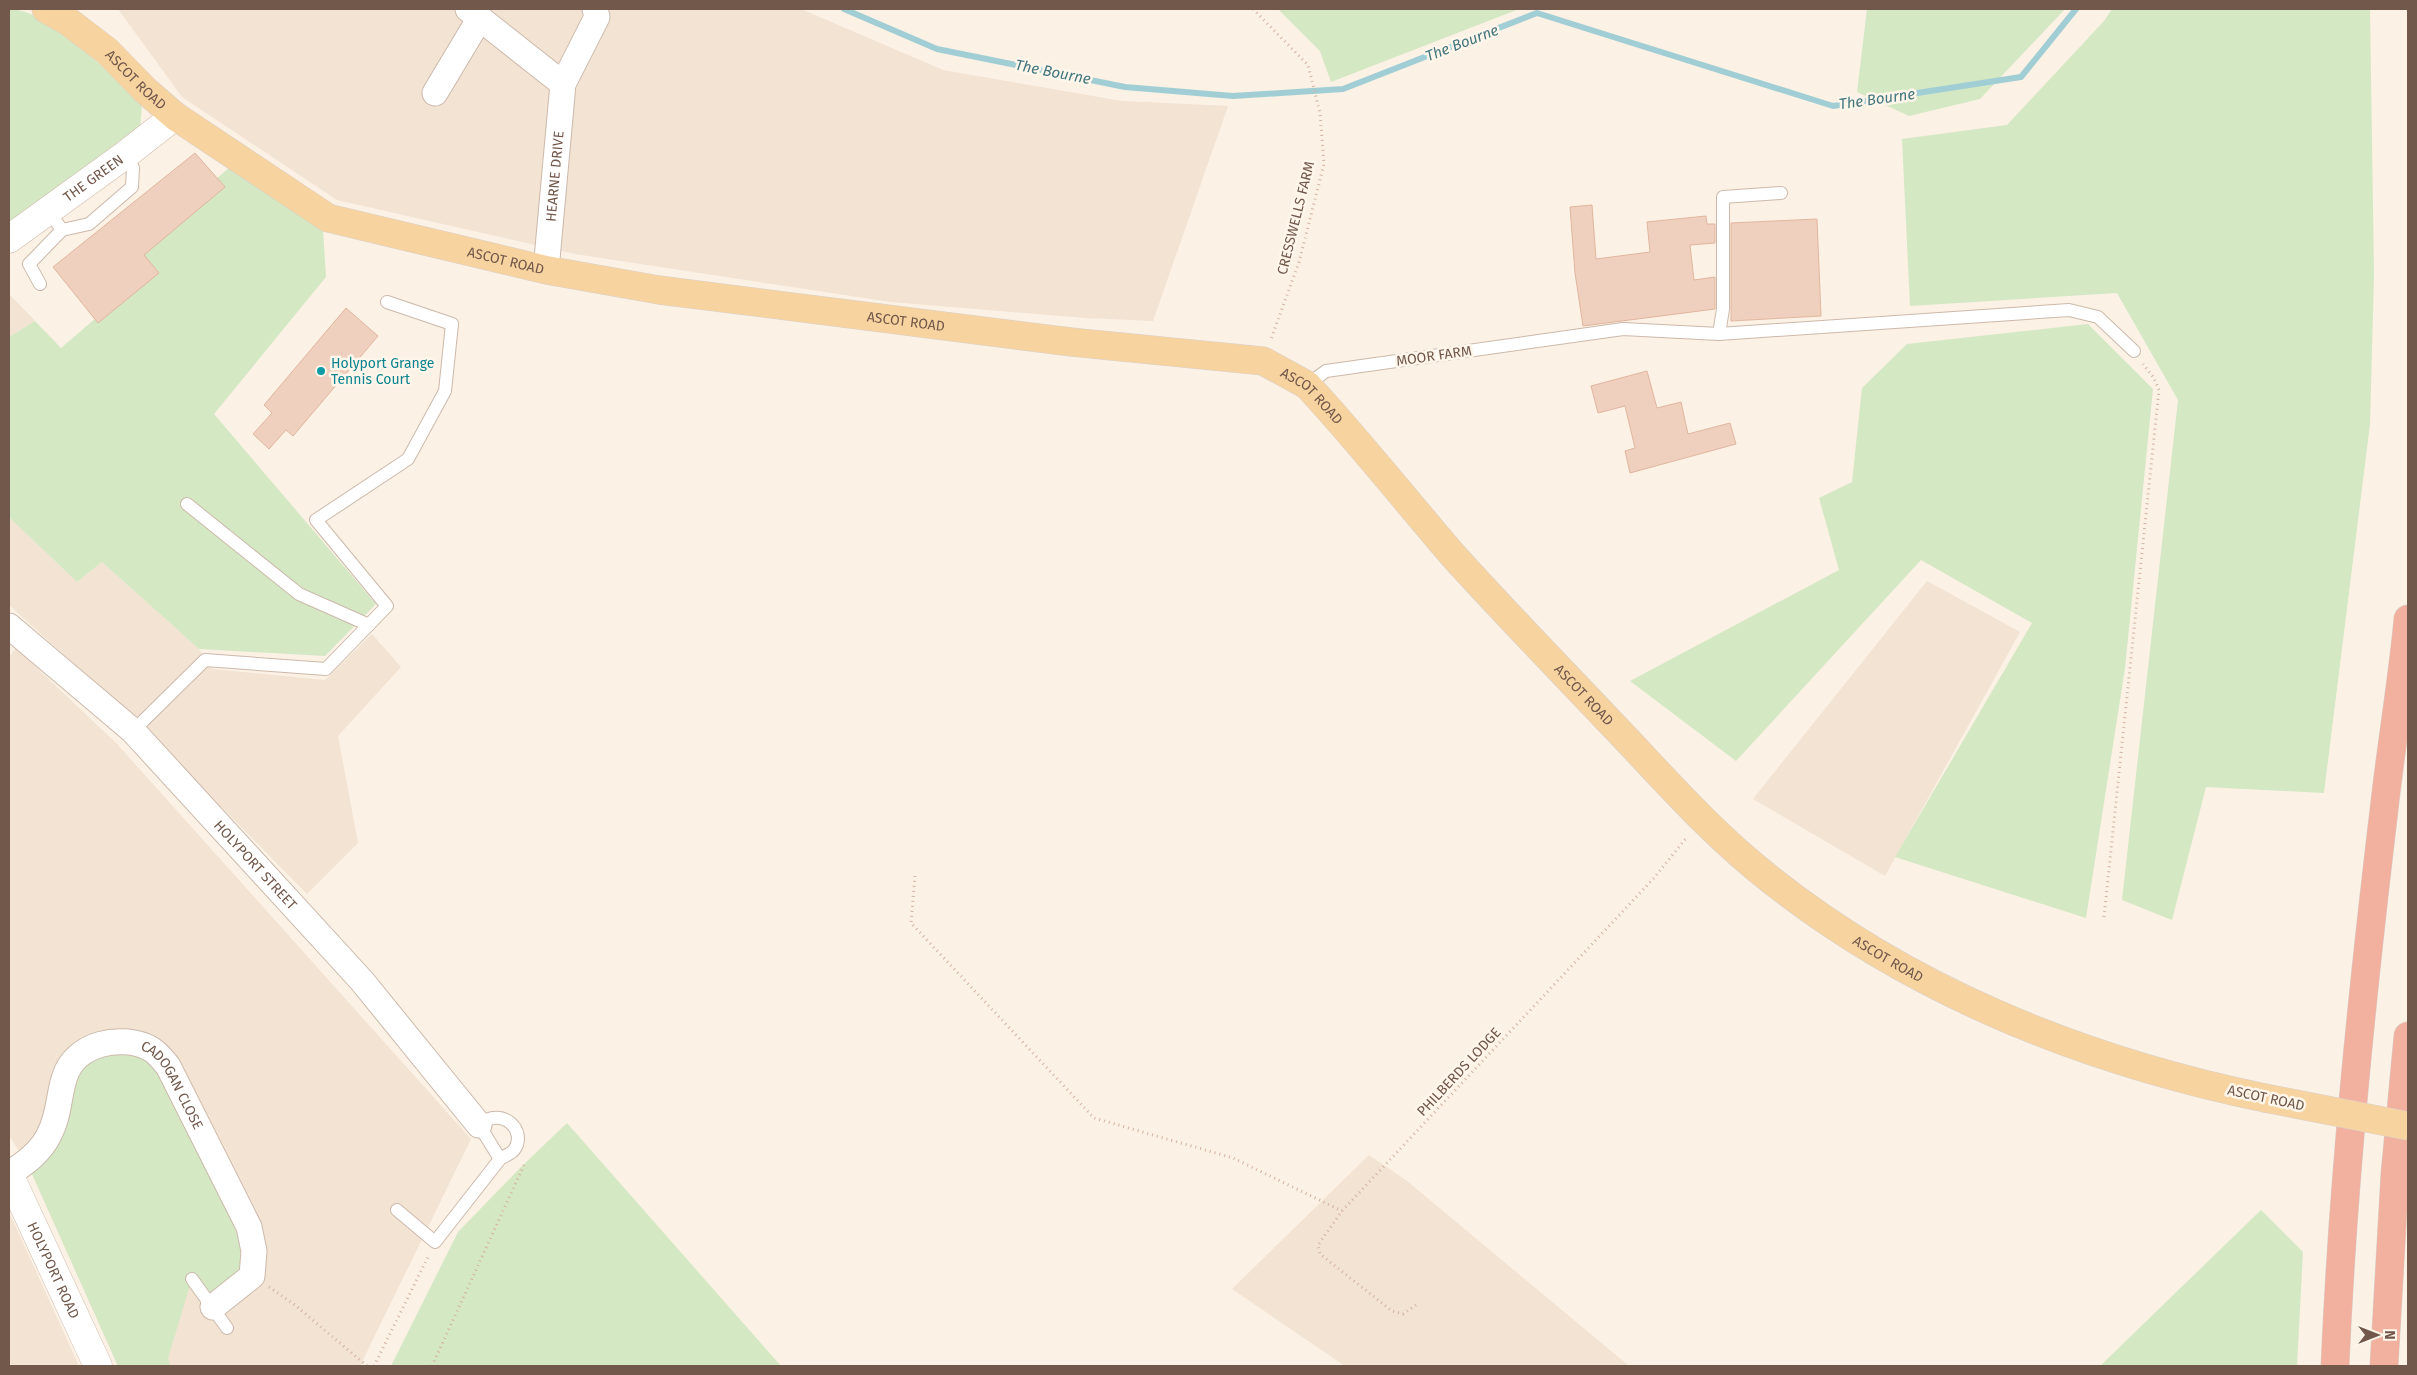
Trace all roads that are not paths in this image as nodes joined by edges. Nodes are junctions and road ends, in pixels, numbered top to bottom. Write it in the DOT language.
graph roads {
  1 [pos="46,9"];
  2 [pos="595,9"];
  3 [pos="474,13"];
  4 [pos="563,84"];
  5 [pos="435,93"];
  6 [pos="175,116"];
  7 [pos="127,154"];
  8 [pos="1781,193"];
  9 [pos="55,220"];
  10 [pos="9,239"];
  11 [pos="546,270"];
  12 [pos="40,284"];
  13 [pos="387,302"];
  14 [pos="1719,334"];
  15 [pos="2134,351"];
  16 [pos="1307,385"];
  17 [pos="187,504"];
  18 [pos="2408,619"];
  19 [pos="369,625"];
  20 [pos="9,626"];
  21 [pos="133,732"];
  22 [pos="2408,1036"];
  23 [pos="479,1125"];
  24 [pos="2408,1126"];
  25 [pos="500,1159"];
  26 [pos="9,1174"];
  27 [pos="397,1210"];
  28 [pos="192,1279"];
  29 [pos="213,1307"];
  30 [pos="227,1328"];
  31 [pos="98,1366"];
  32 [pos="2335,1366"];
  33 [pos="2384,1366"];
  1 -- 6 [label="main road, ASCOT ROAD"];
  2 -- 4 [label="street, HEARNE DRIVE"];
  3 -- 4 [label="street"];
  3 -- 5 [label="street"];
  4 -- 11 [label="street, HEARNE DRIVE"];
  6 -- 7 [label="street, THE GREEN"];
  6 -- 11 [label="main road, ASCOT ROAD"];
  7 -- 9 [label="street, THE GREEN"];
  7 -- 9 [label="lane"];
  8 -- 14 [label="lane"];
  9 -- 10 [label="street, THE GREEN"];
  9 -- 12 [label="lane"];
  11 -- 16 [label="main road, ASCOT ROAD"];
  13 -- 19 [label="lane"];
  14 -- 15 [label="lane, MOOR FARM"];
  14 -- 16 [label="lane, MOOR FARM"];
  16 -- 24 [label="main road, ASCOT ROAD, bridge"];
  17 -- 19 [label="lane"];
  18 -- 32 [label="highway"];
  19 -- 21 [label="lane"];
  20 -- 21 [label="street, HOLYPORT STREET"];
  21 -- 23 [label="street, HOLYPORT STREET"];
  22 -- 33 [label="highway"];
  23 -- 25 [label="lane"];
  23 -- 25 [label="lane"];
  25 -- 27 [label="lane"];
  26 -- 29 [label="street, CADOGAN CLOSE"];
  26 -- 31 [label="street, HOLYPORT ROAD"];
  28 -- 29 [label="lane"];
  29 -- 30 [label="lane"];
}
